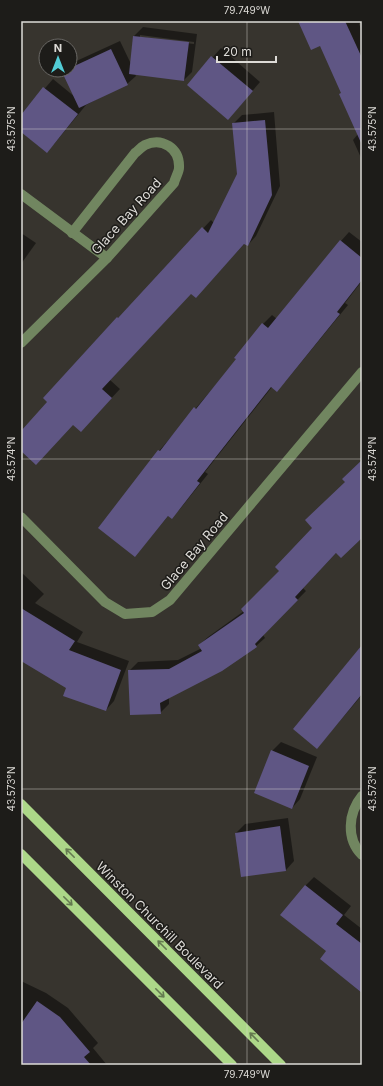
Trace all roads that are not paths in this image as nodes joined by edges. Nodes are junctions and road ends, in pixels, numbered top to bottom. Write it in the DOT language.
graph roads {
  1 [pos="21,194"];
  2 [pos="72,233"];
  3 [pos="107,258"];
  4 [pos="21,343"];
  5 [pos="362,372"];
  6 [pos="21,517"];
  7 [pos="362,796"];
  8 [pos="21,804"];
  9 [pos="21,854"];
  10 [pos="362,855"];
  11 [pos="232,1065"];
  12 [pos="281,1065"];
  1 -- 2 [label="street"];
  2 -- 3 [label="street"];
  2 -- 3 [label="street, Glace Bay Road"];
  3 -- 4 [label="street, Glace Bay Road"];
  5 -- 6 [label="street, Glace Bay Road"];
  7 -- 10 [label="street"];
  12 -- 8 [label="main road, Winston Churchill Boulevard, one-way"];
  9 -- 11 [label="main road, one-way"];
}
